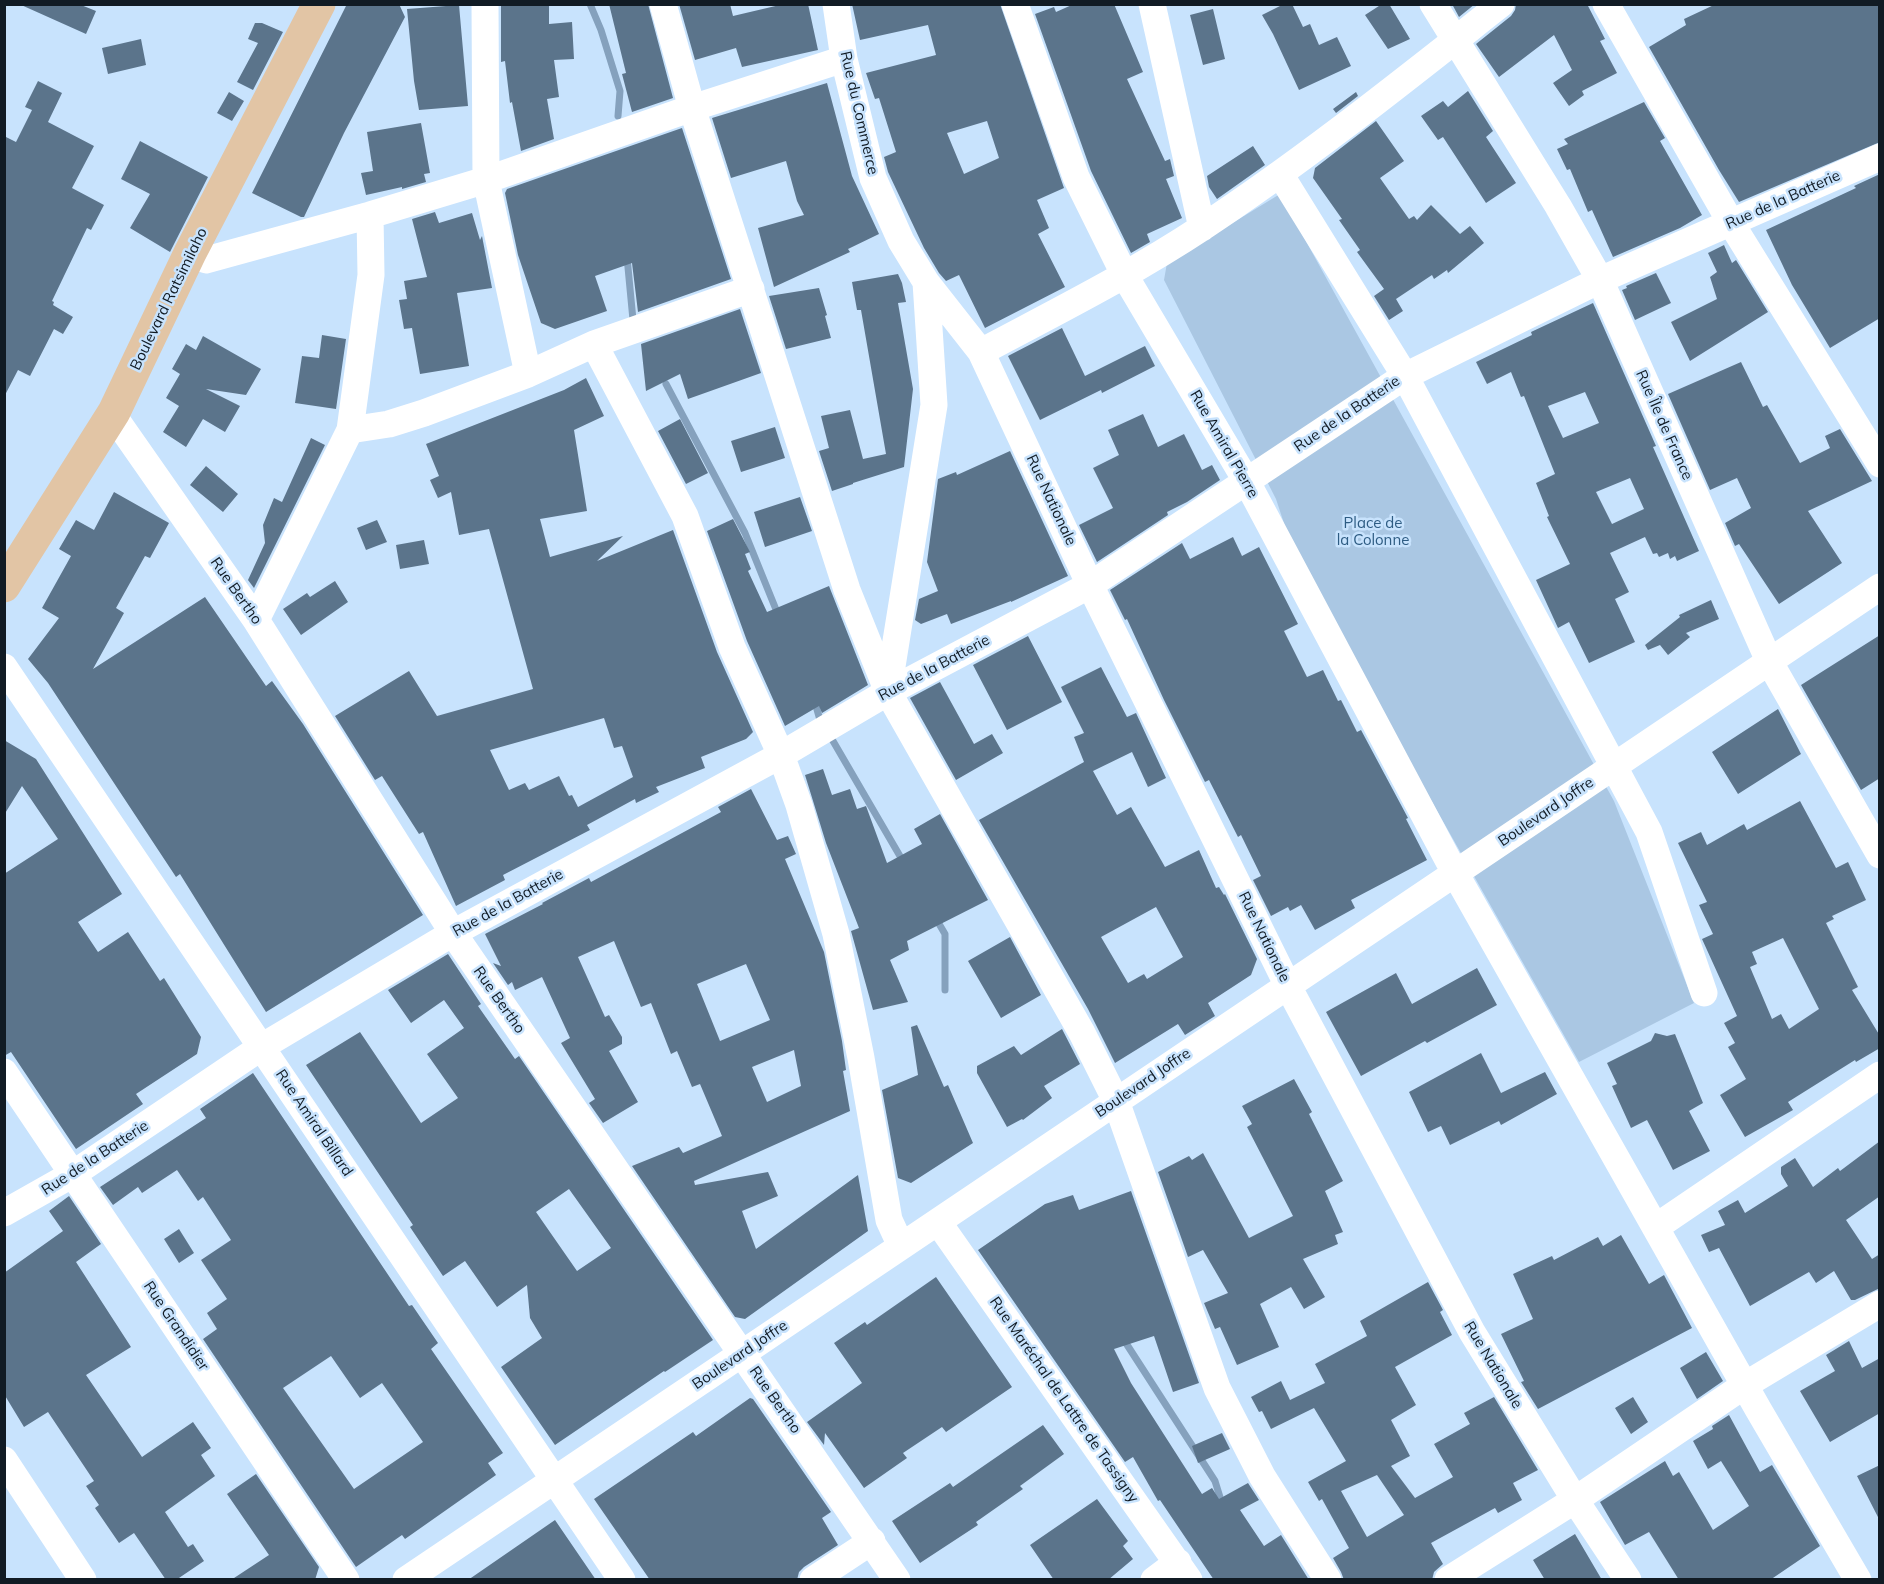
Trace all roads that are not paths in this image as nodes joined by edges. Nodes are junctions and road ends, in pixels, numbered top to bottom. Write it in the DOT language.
graph roads {
  1 [pos="319,4"];
  2 [pos="485,4"];
  3 [pos="663,4"];
  4 [pos="836,4"];
  5 [pos="1015,4"];
  6 [pos="1152,4"];
  7 [pos="1433,4"];
  8 [pos="1501,4"];
  9 [pos="1606,4"];
  10 [pos="1454,40"];
  11 [pos="844,59"];
  12 [pos="692,108"];
  13 [pos="1880,158"];
  14 [pos="1280,174"];
  15 [pos="486,180"];
  16 [pos="370,215"];
  17 [pos="1731,223"];
  18 [pos="1202,228"];
  19 [pos="190,253"];
  20 [pos="1125,276"];
  21 [pos="1600,280"];
  22 [pos="926,282"];
  23 [pos="751,290"];
  24 [pos="594,344"];
  25 [pos="981,352"];
  26 [pos="528,374"];
  27 [pos="1405,376"];
  28 [pos="114,412"];
  29 [pos="350,430"];
  30 [pos="1880,464"];
  31 [pos="1247,482"];
  32 [pos="1090,585"];
  33 [pos="4,586"];
  34 [pos="1880,587"];
  35 [pos="256,620"];
  36 [pos="1769,661"];
  37 [pos="4,667"];
  38 [pos="888,692"];
  39 [pos="781,755"];
  40 [pos="1613,766"];
  41 [pos="1880,855"];
  42 [pos="1455,873"];
  43 [pos="453,933"];
  44 [pos="1288,986"];
  45 [pos="1704,993"];
  46 [pos="263,1046"];
  47 [pos="4,1072"];
  48 [pos="1880,1075"];
  49 [pos="1116,1101"];
  50 [pos="74,1174"];
  51 [pos="4,1213"];
  52 [pos="938,1222"];
  53 [pos="1656,1227"];
  54 [pos="901,1246"];
  55 [pos="1880,1304"];
  56 [pos="742,1353"];
  57 [pos="1745,1385"];
  58 [pos="4,1460"];
  59 [pos="555,1479"];
  60 [pos="1575,1500"];
  61 [pos="872,1541"];
  62 [pos="1183,1570"];
  63 [pos="83,1580"];
  64 [pos="346,1580"];
  65 [pos="406,1580"];
  66 [pos="622,1580"];
  67 [pos="813,1580"];
  68 [pos="897,1580"];
  69 [pos="1154,1580"];
  70 [pos="1328,1580"];
  71 [pos="1448,1580"];
  72 [pos="1628,1580"];
  73 [pos="1858,1580"];
  1 -- 19 [label="main road, Boulevard Ratsimilaho"];
  2 -- 15 [label="street"];
  3 -- 12 [label="street"];
  4 -- 11 [label="street, Rue du Commerce"];
  5 -- 20 [label="street, Rue Amiral Pierre"];
  6 -- 18 [label="street"];
  7 -- 10 [label="street, Rue Île de France"];
  8 -- 10 [label="street"];
  9 -- 17 [label="street"];
  10 -- 14 [label="street"];
  10 -- 21 [label="street, Rue Île de France"];
  11 -- 12 [label="street"];
  11 -- 22 [label="street, Rue du Commerce"];
  12 -- 15 [label="street"];
  12 -- 23 [label="street"];
  13 -- 17 [label="street, Rue de la Batterie"];
  14 -- 18 [label="street"];
  14 -- 27 [label="street"];
  15 -- 16 [label="street"];
  15 -- 26 [label="street"];
  16 -- 19 [label="street"];
  16 -- 29 [label="street"];
  17 -- 21 [label="street, Rue de la Batterie"];
  17 -- 30 [label="street"];
  18 -- 20 [label="street"];
  19 -- 28 [label="main road, Boulevard Ratsimilaho"];
  20 -- 25 [label="street"];
  20 -- 31 [label="street, Rue Amiral Pierre"];
  21 -- 27 [label="street, Rue de la Batterie"];
  21 -- 36 [label="street, Rue Île de France"];
  22 -- 25 [label="street, Rue Nationale"];
  22 -- 38 [label="street"];
  23 -- 24 [label="street"];
  23 -- 38 [label="street"];
  24 -- 26 [label="street"];
  24 -- 39 [label="street"];
  25 -- 32 [label="street, Rue Nationale"];
  26 -- 29 [label="street"];
  27 -- 31 [label="street, Rue de la Batterie"];
  27 -- 40 [label="street"];
  28 -- 33 [label="main road, Boulevard Ratsimilaho"];
  28 -- 35 [label="street, Rue Bertho"];
  29 -- 35 [label="street"];
  31 -- 32 [label="street, Rue de la Batterie"];
  31 -- 42 [label="street, Rue Amiral Pierre"];
  32 -- 38 [label="street, Rue de la Batterie"];
  32 -- 44 [label="street, Rue Nationale"];
  34 -- 36 [label="street, Boulevard Joffre"];
  35 -- 43 [label="street, Rue Bertho"];
  36 -- 40 [label="street, Boulevard Joffre"];
  36 -- 41 [label="street, Rue Île de France"];
  37 -- 46 [label="street, Rue Amiral Billard"];
  38 -- 39 [label="street, Rue de la Batterie"];
  38 -- 49 [label="street"];
  39 -- 43 [label="street, Rue de la Batterie"];
  39 -- 54 [label="street"];
  40 -- 42 [label="street, Boulevard Joffre"];
  40 -- 45 [label="street"];
  42 -- 44 [label="street, Boulevard Joffre"];
  42 -- 53 [label="street, Rue Amiral Pierre"];
  43 -- 46 [label="street, Rue de la Batterie"];
  43 -- 56 [label="street, Rue Bertho"];
  44 -- 49 [label="street, Boulevard Joffre"];
  44 -- 60 [label="street, Rue Nationale"];
  46 -- 50 [label="street, Rue de la Batterie"];
  46 -- 59 [label="street, Rue Amiral Billard"];
  47 -- 50 [label="street, Rue Grandidier"];
  48 -- 53 [label="street"];
  49 -- 52 [label="street, Boulevard Joffre"];
  49 -- 70 [label="street"];
  50 -- 51 [label="street, Rue de la Batterie"];
  50 -- 64 [label="street, Rue Grandidier"];
  52 -- 54 [label="street, Boulevard Joffre"];
  52 -- 62 [label="street, Rue Maréchal de Lattre de Tassigny"];
  53 -- 57 [label="street, Rue Amiral Pierre"];
  54 -- 56 [label="street, Boulevard Joffre"];
  55 -- 57 [label="street"];
  56 -- 59 [label="street, Boulevard Joffre"];
  56 -- 61 [label="street, Rue Bertho"];
  57 -- 60 [label="street"];
  57 -- 73 [label="street, Rue Amiral Pierre"];
  58 -- 63 [label="street"];
  59 -- 65 [label="street, Boulevard Joffre"];
  59 -- 66 [label="street, Rue Amiral Billard"];
  60 -- 71 [label="street"];
  60 -- 72 [label="street, Rue Nationale"];
  61 -- 67 [label="street"];
  61 -- 68 [label="street, Rue Bertho"];
  62 -- 69 [label="street"];
}
